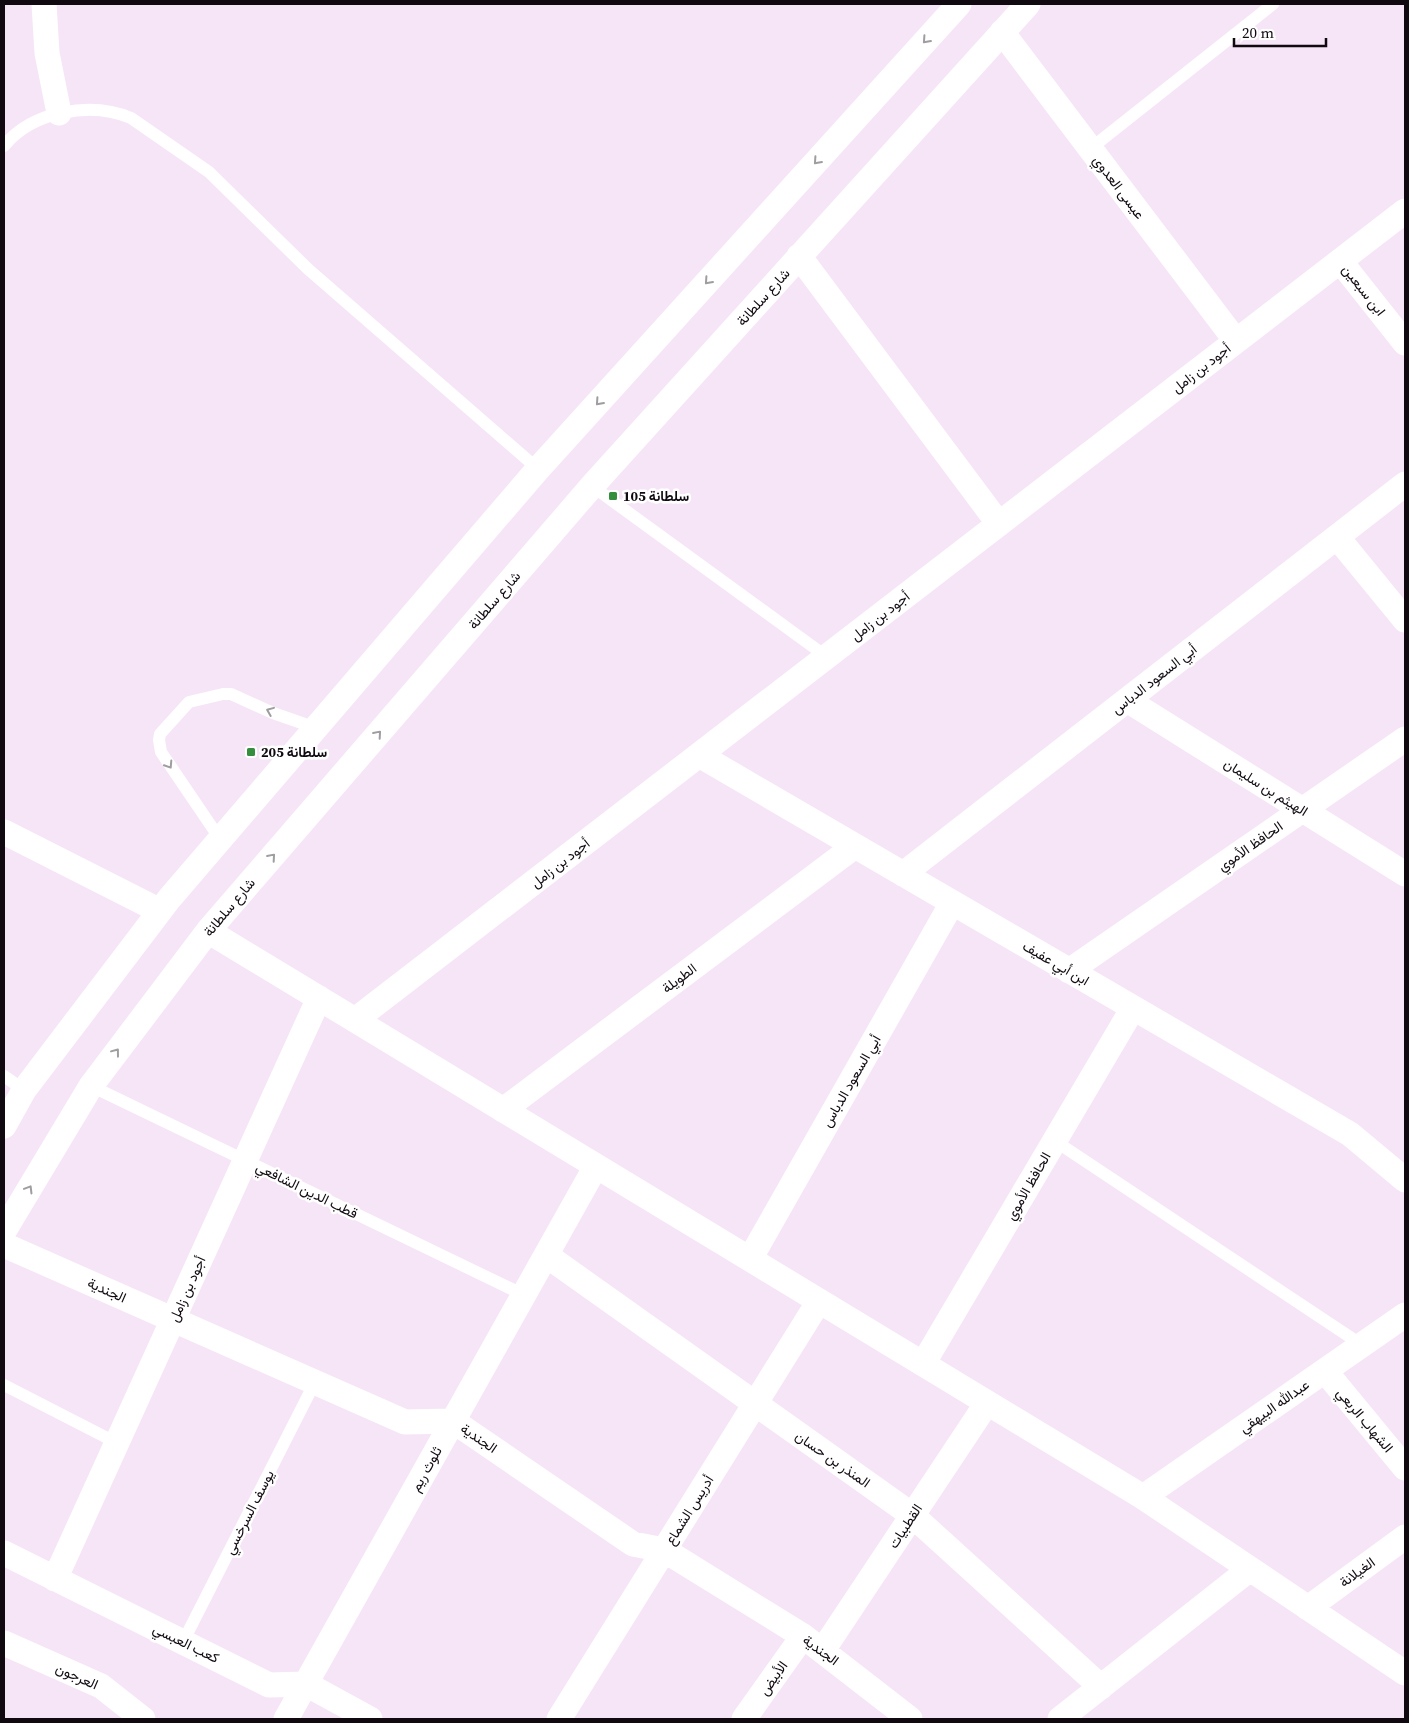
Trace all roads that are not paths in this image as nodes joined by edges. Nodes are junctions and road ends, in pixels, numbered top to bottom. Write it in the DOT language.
graph roads {
  1 [pos="44,4"];
  2 [pos="959,4"];
  3 [pos="1028,4"];
  4 [pos="1273,4"];
  5 [pos="1002,32"];
  6 [pos="58,113"];
  7 [pos="4,146"];
  8 [pos="1090,148"];
  9 [pos="1405,211"];
  10 [pos="799,256"];
  11 [pos="1340,261"];
  12 [pos="1236,341"];
  13 [pos="1405,343"];
  14 [pos="538,470"];
  15 [pos="1405,484"];
  16 [pos="592,486"];
  17 [pos="999,524"];
  18 [pos="1336,537"];
  19 [pos="1405,620"];
  20 [pos="827,657"];
  21 [pos="1127,700"];
  22 [pos="316,728"];
  23 [pos="1405,739"];
  24 [pos="699,755"];
  25 [pos="1303,810"];
  26 [pos="4,832"];
  27 [pos="220,839"];
  28 [pos="855,846"];
  29 [pos="903,874"];
  30 [pos="1405,874"];
  31 [pos="952,903"];
  32 [pos="160,911"];
  33 [pos="208,931"];
  34 [pos="1069,971"];
  35 [pos="319,998"];
  36 [pos="1133,1008"];
  37 [pos="355,1020"];
  38 [pos="4,1076"];
  39 [pos="91,1086"];
  40 [pos="24,1090"];
  41 [pos="502,1110"];
  42 [pos="4,1126"];
  43 [pos="1054,1141"];
  44 [pos="245,1160"];
  45 [pos="596,1166"];
  46 [pos="1405,1180"];
  47 [pos="4,1231"];
  48 [pos="4,1245"];
  49 [pos="546,1255"];
  50 [pos="750,1259"];
  51 [pos="524,1295"];
  52 [pos="818,1301"];
  53 [pos="1405,1315"];
  54 [pos="173,1320"];
  55 [pos="1362,1345"];
  56 [pos="923,1364"];
  57 [pos="1325,1371"];
  58 [pos="315,1382"];
  59 [pos="4,1385"];
  60 [pos="987,1402"];
  61 [pos="755,1404"];
  62 [pos="453,1421"];
  63 [pos="117,1443"];
  64 [pos="1405,1468"];
  65 [pos="1143,1497"];
  66 [pos="912,1515"];
  67 [pos="1405,1537"];
  68 [pos="664,1550"];
  69 [pos="4,1553"];
  70 [pos="1250,1569"];
  71 [pos="55,1579"];
  72 [pos="1308,1608"];
  73 [pos="803,1636"];
  74 [pos="183,1642"];
  75 [pos="4,1643"];
  76 [pos="824,1650"];
  77 [pos="1405,1673"];
  78 [pos="306,1684"];
  79 [pos="1101,1687"];
  80 [pos="142,1719"];
  81 [pos="286,1719"];
  82 [pos="370,1719"];
  83 [pos="559,1719"];
  84 [pos="744,1719"];
  85 [pos="910,1719"];
  86 [pos="1060,1719"];
  1 -- 6 [label="street"];
  2 -- 14 [label="street, one-way"];
  3 -- 5 [label="street, شارع سلطانة"];
  4 -- 8 [label="lane"];
  5 -- 8 [label="street, عيسى العدوي"];
  5 -- 10 [label="street, شارع سلطانة"];
  6 -- 7 [label="lane"];
  6 -- 14 [label="lane"];
  8 -- 12 [label="street, عيسى العدوي"];
  9 -- 11 [label="street, أجود بن زامل"];
  10 -- 16 [label="street, شارع سلطانة"];
  10 -- 17 [label="street"];
  11 -- 12 [label="street, أجود بن زامل"];
  11 -- 13 [label="street, ابن سبعين"];
  12 -- 17 [label="street, أجود بن زامل"];
  14 -- 22 [label="street"];
  15 -- 18 [label="street, أبي السعود الدباس"];
  16 -- 20 [label="lane"];
  33 -- 16 [label="street, شارع سلطانة, one-way"];
  17 -- 20 [label="street, أجود بن زامل"];
  18 -- 19 [label="street"];
  18 -- 21 [label="street, أبي السعود الدباس"];
  20 -- 24 [label="street, أجود بن زامل"];
  21 -- 25 [label="street, الهيثم بن سليمان"];
  21 -- 29 [label="street, أبي السعود الدباس"];
  22 -- 27 [label="street"];
  22 -- 27 [label="lane, one-way"];
  23 -- 25 [label="street, الحافظ الأموي"];
  24 -- 28 [label="street, ابن أبي عفيف"];
  24 -- 37 [label="street, أجود بن زامل"];
  25 -- 30 [label="street, الهيثم بن سليمان"];
  25 -- 34 [label="street, الحافظ الأموي"];
  26 -- 32 [label="street"];
  27 -- 32 [label="street"];
  28 -- 29 [label="street, ابن أبي عفيف"];
  28 -- 41 [label="street, الطويلة"];
  29 -- 31 [label="street, ابن أبي عفيف"];
  31 -- 34 [label="street, ابن أبي عفيف"];
  31 -- 50 [label="street, أبي السعود الدباس"];
  32 -- 40 [label="street"];
  33 -- 35 [label="street"];
  39 -- 33 [label="street, شارع سلطانة, one-way"];
  34 -- 36 [label="street, ابن أبي عفيف"];
  35 -- 37 [label="street"];
  35 -- 44 [label="street, أجود بن زامل"];
  36 -- 43 [label="street, الحافظ الأموي"];
  36 -- 46 [label="street, ابن أبي عفيف"];
  37 -- 41 [label="street"];
  38 -- 40 [label="lane"];
  39 -- 44 [label="lane, قطب الدين الشافعي"];
  47 -- 39 [label="street, شارع سلطانة, one-way"];
  40 -- 42 [label="street"];
  41 -- 45 [label="street"];
  43 -- 55 [label="lane"];
  43 -- 56 [label="street, الحافظ الأموي"];
  44 -- 51 [label="lane, قطب الدين الشافعي"];
  44 -- 54 [label="street, أجود بن زامل"];
  45 -- 49 [label="street, ثلوث ريم"];
  45 -- 50 [label="street"];
  48 -- 54 [label="street, الجندية"];
  49 -- 51 [label="street, ثلوث ريم"];
  49 -- 61 [label="street, المنذر بن حسان"];
  50 -- 52 [label="street"];
  51 -- 62 [label="street, ثلوث ريم"];
  52 -- 56 [label="street"];
  52 -- 61 [label="street, أدريس الشماع"];
  53 -- 55 [label="street, عبدالله البيهقي"];
  54 -- 58 [label="street, الجندية"];
  54 -- 63 [label="street, أجود بن زامل"];
  55 -- 57 [label="street, عبدالله البيهقي"];
  56 -- 60 [label="street"];
  57 -- 64 [label="street, الشهاب الربعي"];
  57 -- 65 [label="street, عبدالله البيهقي"];
  58 -- 62 [label="street, الجندية"];
  58 -- 74 [label="lane, يوسف السرخسي"];
  59 -- 63 [label="lane"];
  60 -- 65 [label="street"];
  60 -- 66 [label="street, القطبيات"];
  61 -- 66 [label="street, المنذر بن حسان"];
  61 -- 68 [label="street, أدريس الشماع"];
  62 -- 68 [label="street, الجندية"];
  62 -- 78 [label="street, ثلوث ريم"];
  63 -- 71 [label="street, أجود بن زامل"];
  65 -- 70 [label="street"];
  66 -- 76 [label="street, القطبيات"];
  66 -- 79 [label="street, المنذر بن حسان"];
  67 -- 72 [label="street, الغيلانة"];
  68 -- 73 [label="street, الجندية"];
  68 -- 83 [label="street, أدريس الشماع"];
  69 -- 71 [label="street, كعب العبسي"];
  70 -- 72 [label="street"];
  70 -- 79 [label="street"];
  71 -- 74 [label="street, كعب العبسي"];
  72 -- 77 [label="street"];
  73 -- 76 [label="street, الجندية"];
  73 -- 84 [label="street, الأبيض"];
  74 -- 78 [label="street, كعب العبسي"];
  75 -- 80 [label="street, العرجون"];
  76 -- 85 [label="street, الجندية"];
  78 -- 81 [label="street, ثلوث ريم"];
  78 -- 82 [label="street"];
  79 -- 86 [label="street"];
}
